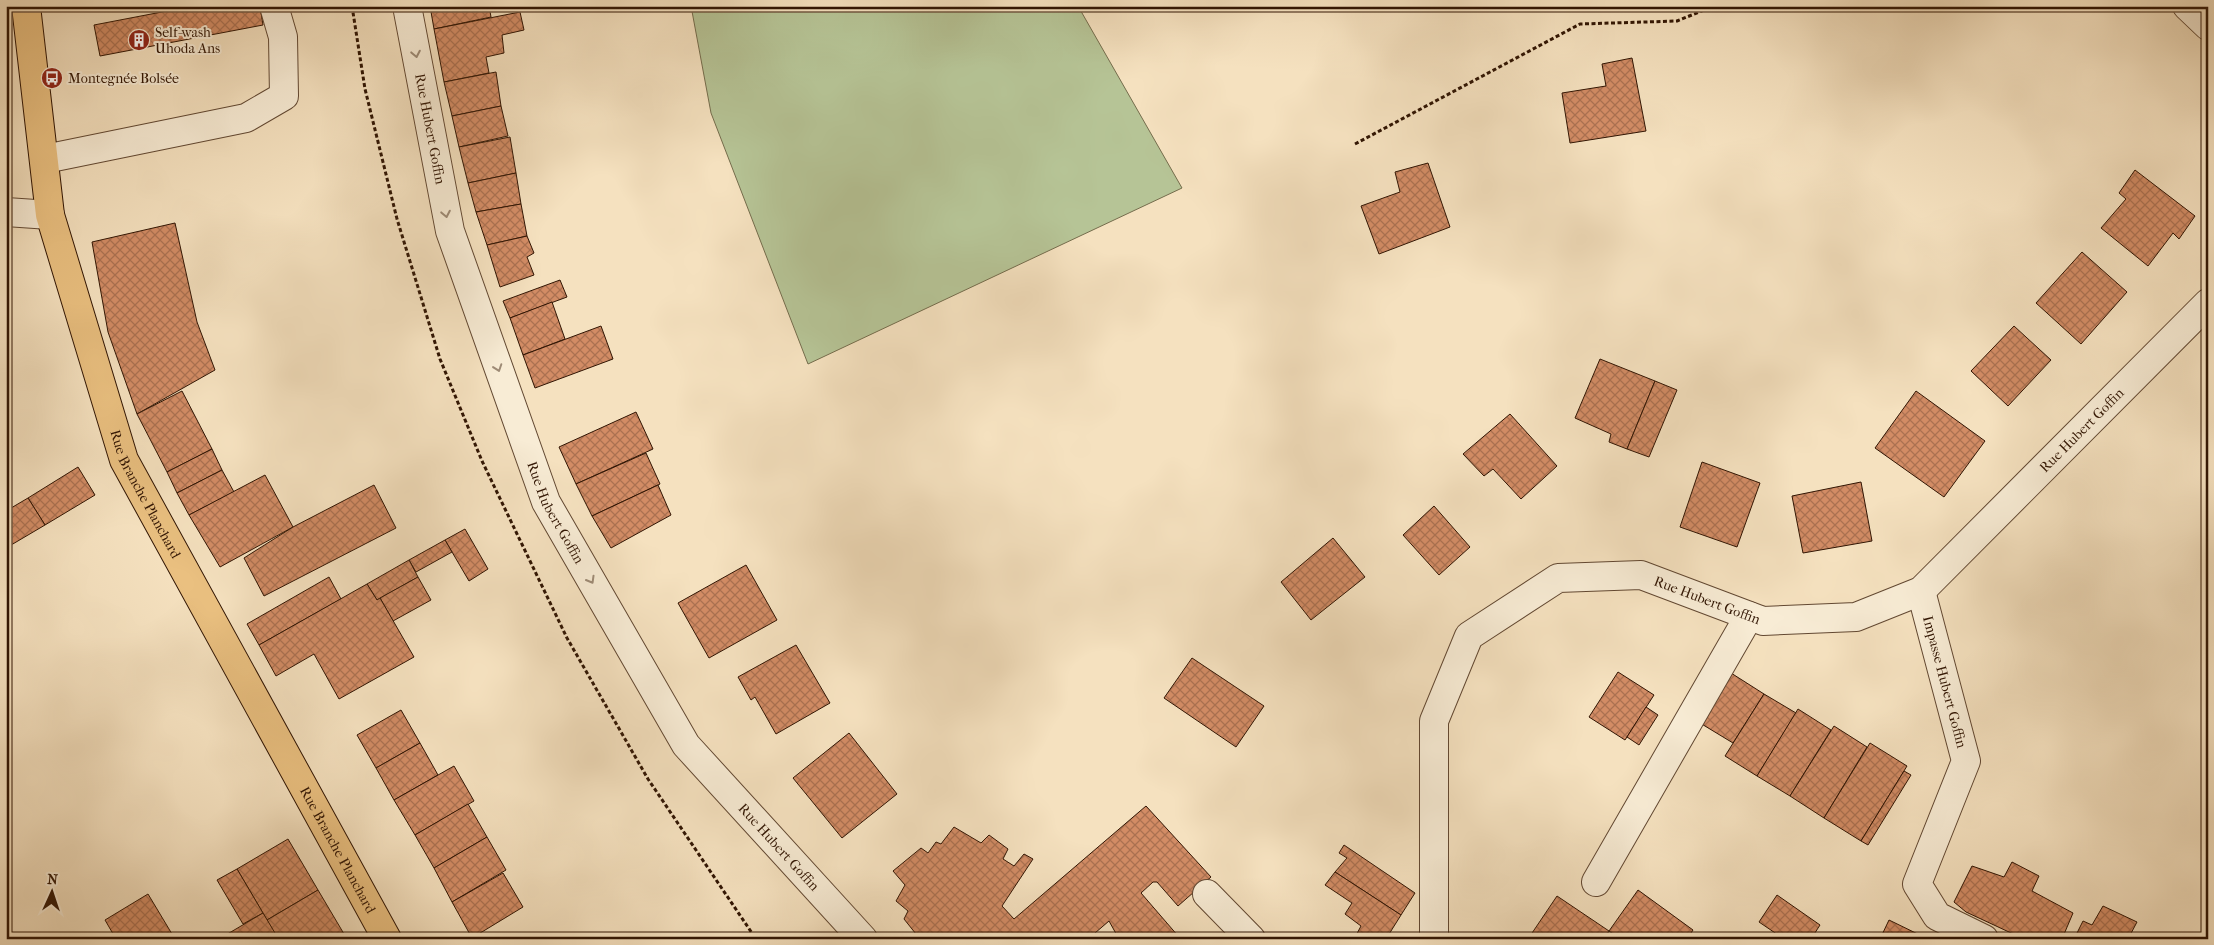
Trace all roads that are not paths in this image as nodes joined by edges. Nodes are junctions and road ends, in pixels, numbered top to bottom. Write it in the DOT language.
graph roads {
  1 [pos="26,6"];
  2 [pos="274,6"];
  3 [pos="407,6"];
  4 [pos="2187,6"];
  5 [pos="2208,26"];
  6 [pos="45,159"];
  7 [pos="6,212"];
  8 [pos="50,215"];
  9 [pos="2208,303"];
  10 [pos="1922,591"];
  11 [pos="1749,616"];
  12 [pos="1596,882"];
  13 [pos="1207,894"];
  14 [pos="387,939"];
  15 [pos="863,939"];
  16 [pos="1251,939"];
  17 [pos="1434,939"];
  18 [pos="1984,939"];
  1 -- 6 [label="main road, Rue Branche Planchard"];
  2 -- 6 [label="street"];
  3 -- 15 [label="street, Rue Hubert Goffin, one-way"];
  4 -- 5 [label="street"];
  6 -- 8 [label="main road, Rue Branche Planchard"];
  7 -- 8 [label="street"];
  8 -- 14 [label="main road, Rue Branche Planchard"];
  9 -- 10 [label="street, Rue Hubert Goffin"];
  10 -- 11 [label="street, Rue Hubert Goffin"];
  10 -- 18 [label="street, Impasse Hubert Goffin"];
  11 -- 12 [label="street"];
  11 -- 17 [label="street, Rue Hubert Goffin"];
  13 -- 16 [label="street"];
}
